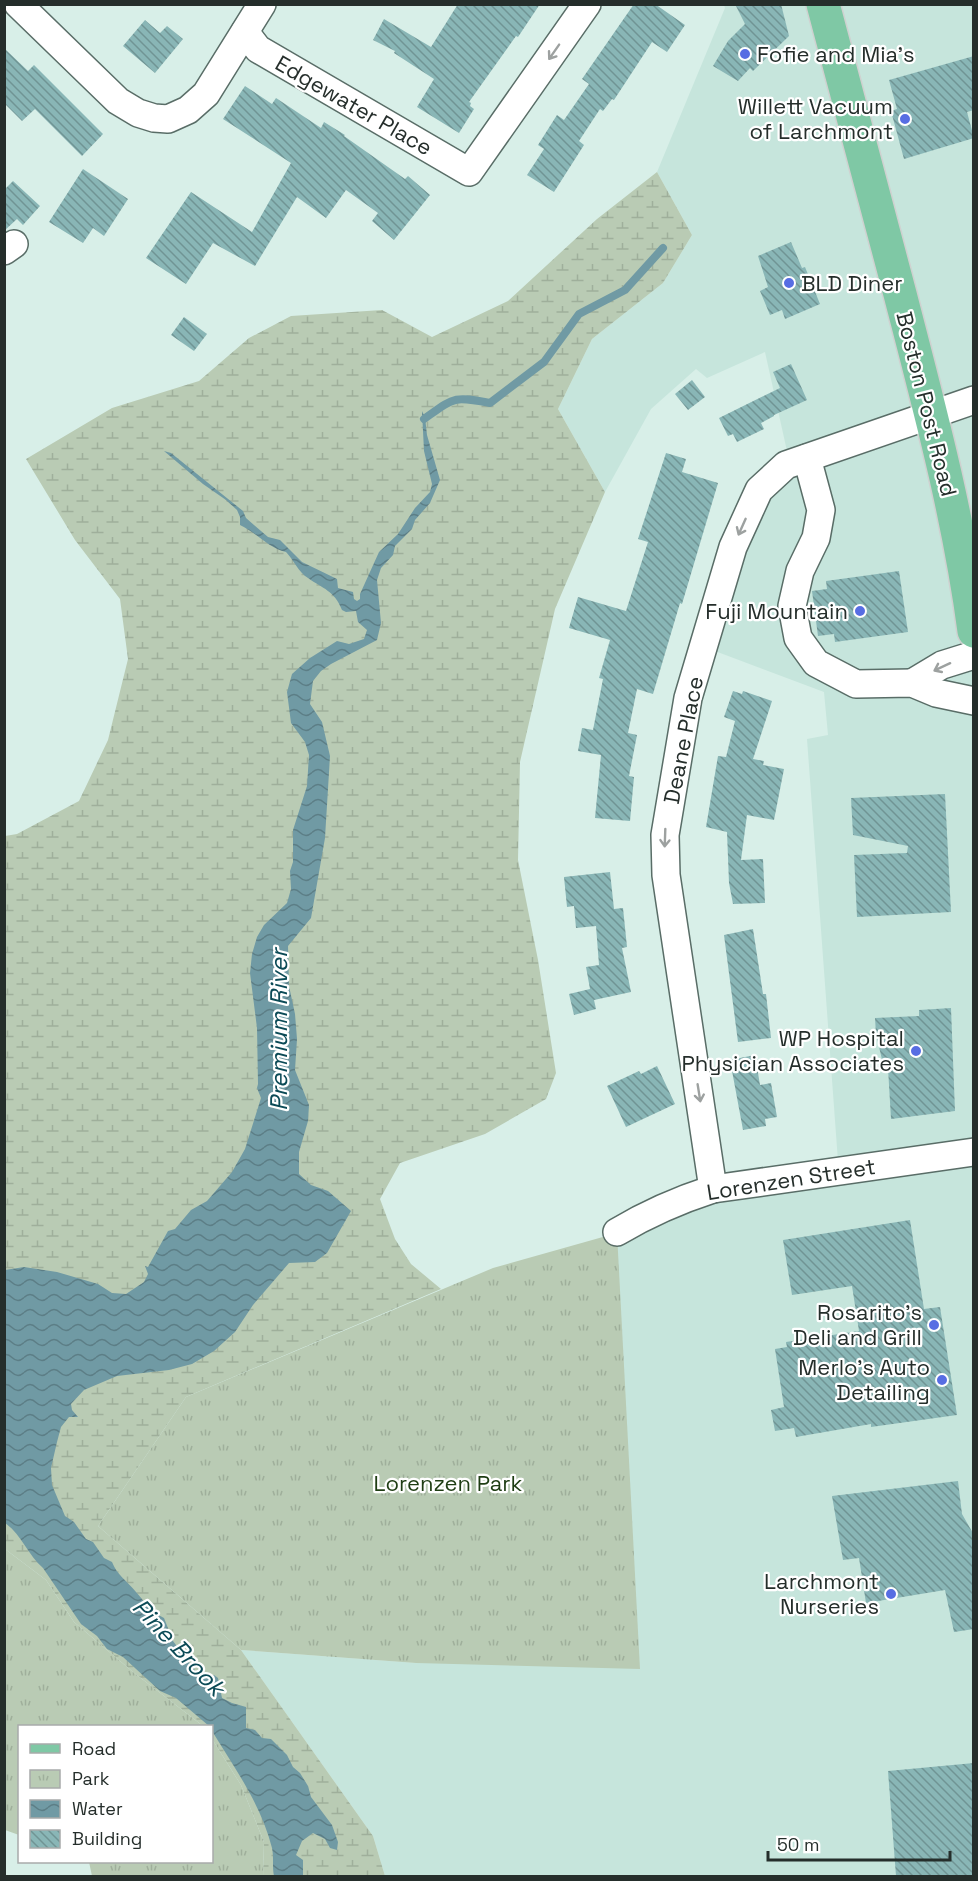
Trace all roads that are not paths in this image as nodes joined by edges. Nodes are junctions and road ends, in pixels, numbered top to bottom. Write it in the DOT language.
graph roads {
  1 [pos="18,4"];
  2 [pos="262,4"];
  3 [pos="587,4"];
  4 [pos="823,4"];
  5 [pos="245,32"];
  6 [pos="974,400"];
  7 [pos="932,413"];
  8 [pos="807,458"];
  9 [pos="974,631"];
  10 [pos="974,655"];
  11 [pos="912,683"];
  12 [pos="974,700"];
  13 [pos="974,1152"];
  14 [pos="713,1189"];
  15 [pos="617,1232"];
  1 -- 5 [label="street"];
  2 -- 5 [label="street"];
  3 -- 5 [label="street, Edgewater Place, one-way"];
  4 -- 7 [label="main road, Boston Post Road"];
  6 -- 7 [label="street, Deane Place"];
  7 -- 8 [label="street, Deane Place"];
  7 -- 9 [label="main road, Boston Post Road"];
  8 -- 11 [label="street"];
  8 -- 14 [label="street, Deane Place, one-way"];
  10 -- 11 [label="street, one-way"];
  11 -- 12 [label="street"];
  13 -- 14 [label="street, Lorenzen Street"];
  14 -- 15 [label="street, Lorenzen Street"];
}
